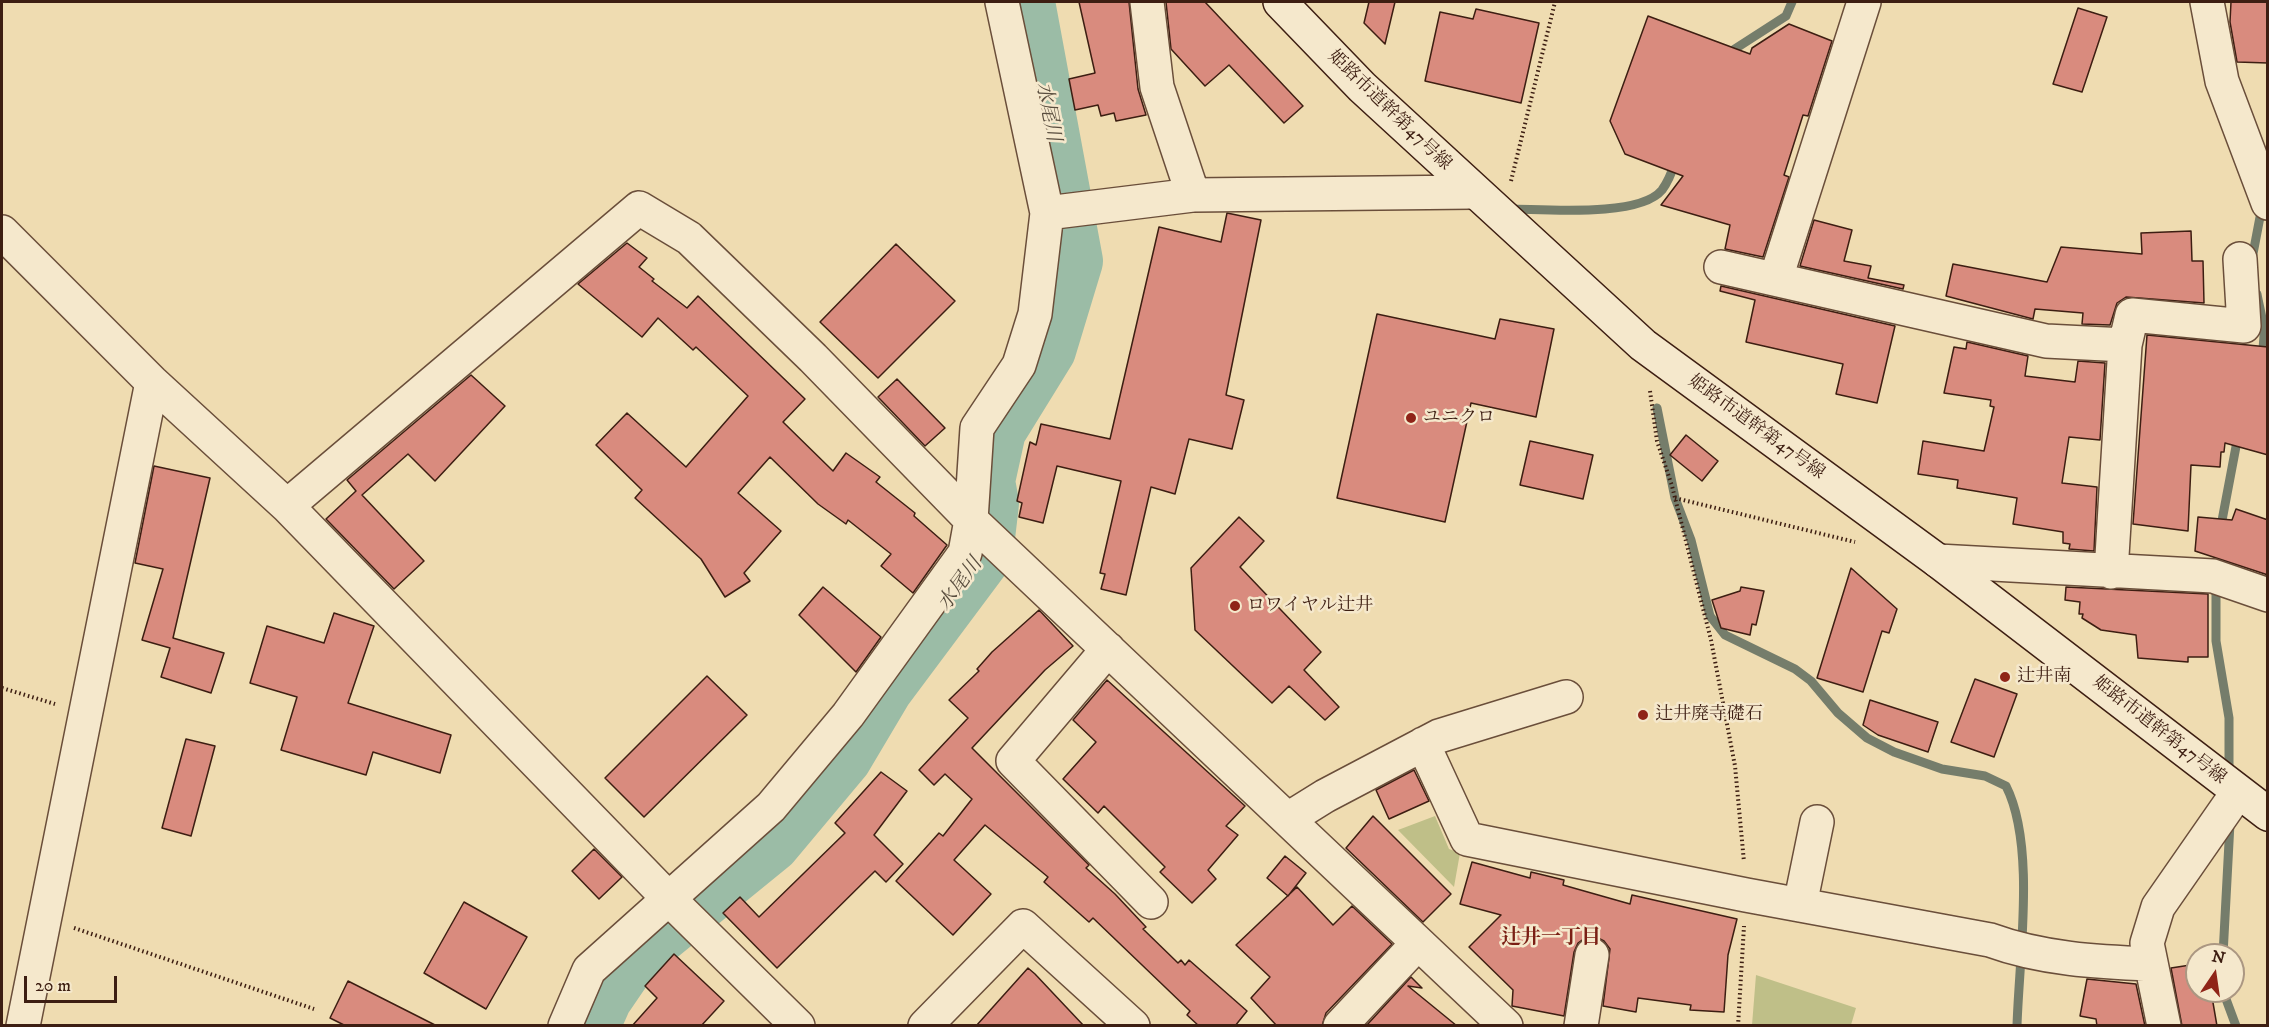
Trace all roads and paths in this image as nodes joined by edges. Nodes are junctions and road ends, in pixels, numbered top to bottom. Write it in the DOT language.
graph roads {
  1 [pos="1002,2"];
  2 [pos="1147,2"];
  3 [pos="1280,2"];
  4 [pos="1555,2"];
  5 [pos="1863,2"];
  6 [pos="2207,2"];
  7 [pos="1474,192"];
  8 [pos="1193,195"];
  9 [pos="2268,203"];
  10 [pos="1047,213"];
  11 [pos="1503,217"];
  12 [pos="2,232"];
  13 [pos="2240,259"];
  14 [pos="1721,267"];
  15 [pos="1776,278"];
  16 [pos="1643,345"];
  17 [pos="2125,345"];
  18 [pos="152,382"];
  19 [pos="1675,498"];
  20 [pos="287,506"];
  21 [pos="971,520"];
  22 [pos="1865,544"];
  23 [pos="1938,561"];
  24 [pos="2111,572"];
  25 [pos="2268,595"];
  26 [pos="1108,649"];
  27 [pos="2,688"];
  28 [pos="1566,697"];
  29 [pos="86,713"];
  30 [pos="1424,744"];
  31 [pos="2238,792"];
  32 [pos="2268,814"];
  33 [pos="1288,819"];
  34 [pos="1817,822"];
  35 [pos="1746,895"];
  36 [pos="668,898"];
  37 [pos="1151,902"];
  38 [pos="1800,905"];
  39 [pos="45,918"];
  40 [pos="1418,943"];
  41 [pos="1592,955"];
  42 [pos="2151,964"];
  43 [pos="314,1009"];
  44 [pos="1505,1025"];
  45 [pos="23,1026"];
  46 [pos="565,1026"];
  47 [pos="798,1026"];
  48 [pos="925,1026"];
  49 [pos="1133,1026"];
  50 [pos="1340,1026"];
  51 [pos="1511,1026"];
  52 [pos="1581,1026"];
  53 [pos="1738,1026"];
  54 [pos="2164,1026"];
  1 -- 10 [label="street"];
  2 -- 8 [label="street"];
  3 -- 7 [label="street, 姫路市道幹第47号線"];
  4 -- 11 [label="path"];
  5 -- 15 [label="street"];
  6 -- 9 [label="street"];
  7 -- 8 [label="street"];
  7 -- 11 [label="street, 姫路市道幹第47号線"];
  8 -- 10 [label="street"];
  10 -- 21 [label="street"];
  11 -- 16 [label="street, 姫路市道幹第47号線"];
  12 -- 18 [label="street"];
  13 -- 17 [label="street"];
  14 -- 15 [label="street"];
  15 -- 17 [label="street"];
  16 -- 19 [label="path"];
  16 -- 23 [label="street, 姫路市道幹第47号線"];
  17 -- 24 [label="street"];
  18 -- 20 [label="street"];
  18 -- 29 [label="street"];
  19 -- 22 [label="path"];
  19 -- 35 [label="path"];
  20 -- 21 [label="street"];
  20 -- 36 [label="street"];
  21 -- 26 [label="street"];
  21 -- 36 [label="street"];
  23 -- 24 [label="street"];
  23 -- 31 [label="street, 姫路市道幹第47号線"];
  24 -- 25 [label="street"];
  26 -- 33 [label="street"];
  26 -- 37 [label="street"];
  27 -- 29 [label="path"];
  28 -- 30 [label="street"];
  29 -- 39 [label="street"];
  30 -- 33 [label="street"];
  30 -- 35 [label="street"];
  31 -- 32 [label="street, 姫路市道幹第47号線"];
  31 -- 42 [label="street"];
  33 -- 40 [label="street"];
  34 -- 38 [label="street"];
  35 -- 38 [label="street"];
  35 -- 53 [label="path"];
  36 -- 46 [label="street"];
  36 -- 47 [label="street"];
  38 -- 42 [label="street"];
  39 -- 43 [label="path"];
  39 -- 45 [label="street"];
  40 -- 44 [label="street"];
  40 -- 50 [label="street"];
  41 -- 52 [label="street"];
  42 -- 54 [label="street"];
  44 -- 51 [label="street"];
  48 -- 49 [label="street"];
}
